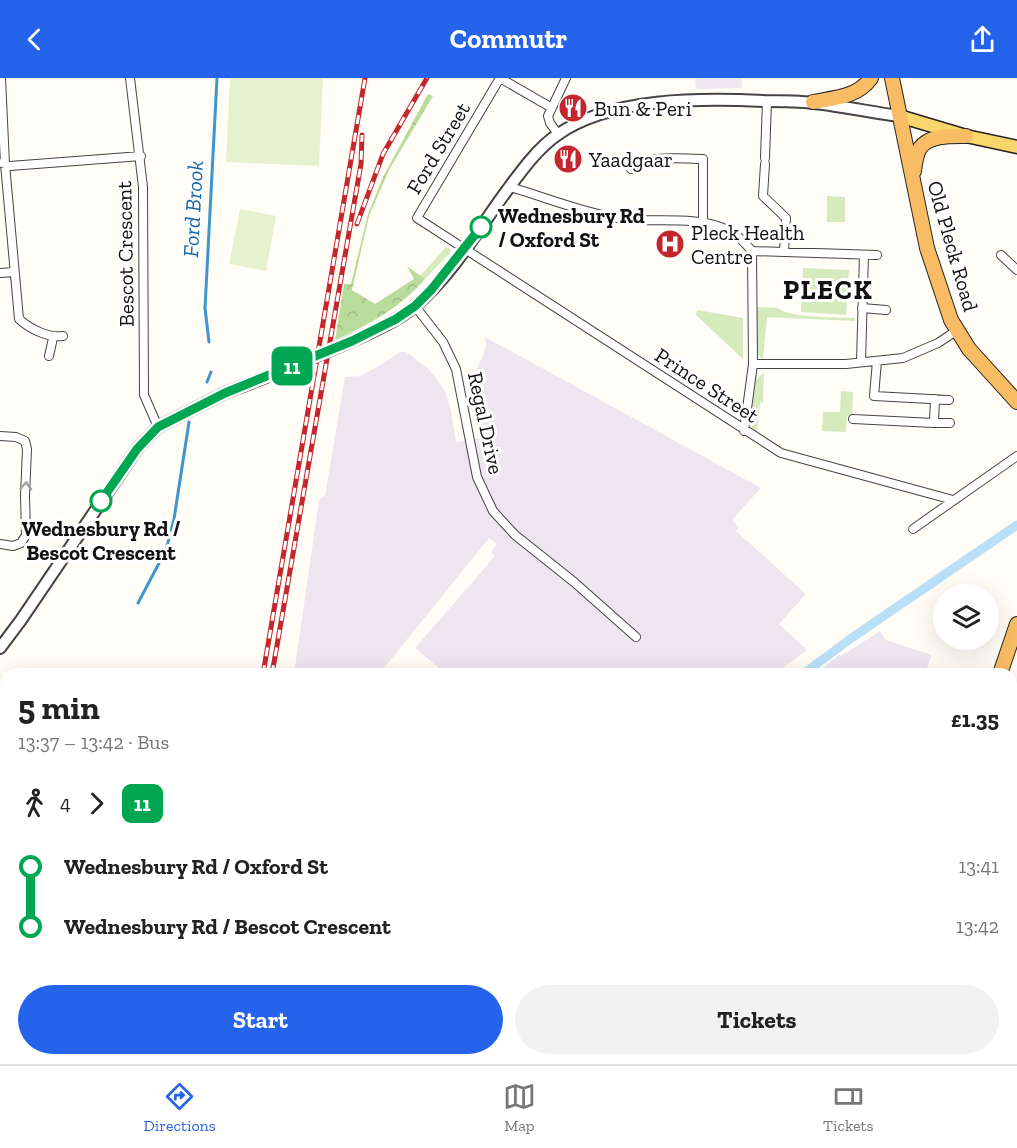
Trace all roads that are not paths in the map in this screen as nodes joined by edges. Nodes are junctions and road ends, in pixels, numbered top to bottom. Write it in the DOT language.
graph roads {
  1 [pos="1,78"];
  2 [pos="130,78"];
  3 [pos="500,78"];
  4 [pos="566,78"];
  5 [pos="871,78"];
  6 [pos="892,78"];
  7 [pos="767,101"];
  8 [pos="813,102"];
  9 [pos="552,108"];
  10 [pos="899,116"];
  11 [pos="558,134"];
  12 [pos="966,136"];
  13 [pos="1017,147"];
  14 [pos="141,156"];
  15 [pos="2,163"];
  16 [pos="631,170"];
  17 [pos="912,180"];
  18 [pos="510,187"];
  19 [pos="703,223"];
  20 [pos="464,250"];
  21 [pos="752,251"];
  22 [pos="784,252"];
  23 [pos="864,255"];
  24 [pos="877,255"];
  25 [pos="1001,255"];
  26 [pos="1016,269"];
  27 [pos="14,272"];
  28 [pos="0,273"];
  29 [pos="415,306"];
  30 [pos="862,308"];
  31 [pos="886,310"];
  32 [pos="956,330"];
  33 [pos="63,336"];
  34 [pos="53,338"];
  35 [pos="49,356"];
  36 [pos="876,361"];
  37 [pos="861,362"];
  38 [pos="753,364"];
  39 [pos="935,399"];
  40 [pos="949,400"];
  41 [pos="1017,402"];
  42 [pos="853,419"];
  43 [pos="934,423"];
  44 [pos="950,423"];
  45 [pos="158,427"];
  46 [pos="744,431"];
  47 [pos="0,436"];
  48 [pos="1017,456"];
  49 [pos="953,500"];
  50 [pos="913,529"];
  51 [pos="0,544"];
  52 [pos="1016,631"];
  53 [pos="636,637"];
  54 [pos="0,648"];
  55 [pos="1002,668"];
  1 -- 15 [label="street"];
  2 -- 14 [label="street, Bescot Crescent"];
  3 -- 9 [label="street"];
  3 -- 20 [label="street, Ford Street"];
  4 -- 9 [label="street"];
  5 -- 8 [label="highway"];
  6 -- 10 [label="highway, Old Pleck Road"];
  7 -- 8 [label="street"];
  7 -- 11 [label="street"];
  7 -- 22 [label="street"];
  8 -- 10 [label="street"];
  9 -- 11 [label="street"];
  10 -- 12 [label="main road"];
  10 -- 17 [label="highway, Old Pleck Road"];
  11 -- 18 [label="street"];
  12 -- 13 [label="main road"];
  12 -- 17 [label="highway"];
  14 -- 15 [label="street"];
  14 -- 45 [label="street, Bescot Crescent"];
  15 -- 27 [label="street"];
  16 -- 19 [label="street"];
  17 -- 32 [label="highway, Old Pleck Road"];
  18 -- 19 [label="street"];
  18 -- 20 [label="street"];
  19 -- 21 [label="street"];
  20 -- 29 [label="street"];
  20 -- 46 [label="street, Prince Street"];
  21 -- 22 [label="street"];
  21 -- 38 [label="street"];
  22 -- 23 [label="street"];
  23 -- 24 [label="street"];
  23 -- 30 [label="street"];
  25 -- 26 [label="street"];
  27 -- 28 [label="street"];
  27 -- 34 [label="street"];
  29 -- 45 [label="street, bridge"];
  29 -- 53 [label="street, Regal Drive"];
  30 -- 31 [label="street"];
  30 -- 37 [label="street"];
  32 -- 36 [label="street"];
  32 -- 41 [label="highway, Old Pleck Road"];
  33 -- 34 [label="street"];
  34 -- 35 [label="street"];
  36 -- 37 [label="street"];
  36 -- 39 [label="street"];
  37 -- 38 [label="street"];
  38 -- 46 [label="street"];
  39 -- 40 [label="street"];
  39 -- 43 [label="street"];
  42 -- 43 [label="street"];
  43 -- 44 [label="street"];
  45 -- 54 [label="street"];
  46 -- 49 [label="street, Prince Street"];
  51 -- 47 [label="street, one-way"];
  48 -- 49 [label="street"];
  49 -- 50 [label="street"];
  52 -- 55 [label="highway"];
}
